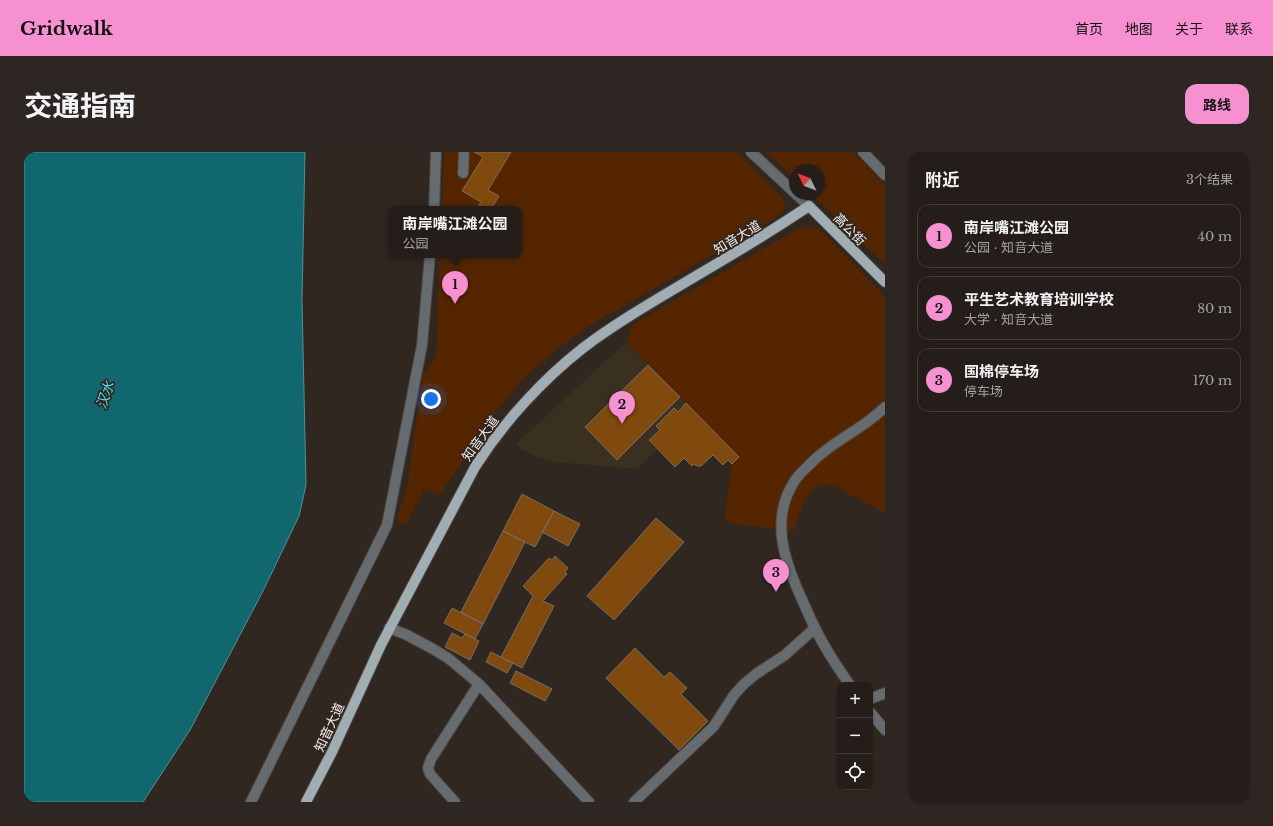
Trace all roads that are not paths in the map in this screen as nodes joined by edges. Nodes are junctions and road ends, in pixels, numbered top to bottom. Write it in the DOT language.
graph roads {
  1 [pos="436,152"];
  2 [pos="464,152"];
  3 [pos="751,152"];
  4 [pos="863,152"];
  5 [pos="463,174"];
  6 [pos="885,175"];
  7 [pos="789,188"];
  8 [pos="802,200"];
  9 [pos="434,206"];
  10 [pos="809,206"];
  11 [pos="430,258"];
  12 [pos="885,282"];
  13 [pos="885,408"];
  14 [pos="389,628"];
  15 [pos="815,628"];
  16 [pos="848,682"];
  17 [pos="479,684"];
  18 [pos="885,693"];
  19 [pos="873,698"];
  20 [pos="873,716"];
  21 [pos="885,730"];
  22 [pos="251,802"];
  23 [pos="306,802"];
  24 [pos="455,802"];
  25 [pos="590,802"];
  26 [pos="634,802"];
  1 -- 9 [label="street"];
  2 -- 5 [label="street"];
  3 -- 7 [label="street, 高公街"];
  4 -- 6 [label="street"];
  8 -- 10 [label="street, 高公街"];
  10 -- 12 [label="main road, 高公街"];
  10 -- 14 [label="main road, 知音大道"];
  11 -- 22 [label="street"];
  13 -- 15 [label="street"];
  14 -- 17 [label="street"];
  14 -- 23 [label="main road, 知音大道"];
  15 -- 16 [label="street"];
  15 -- 26 [label="street"];
  17 -- 24 [label="street"];
  17 -- 25 [label="street"];
  18 -- 19 [label="street"];
  20 -- 21 [label="street"];
}
